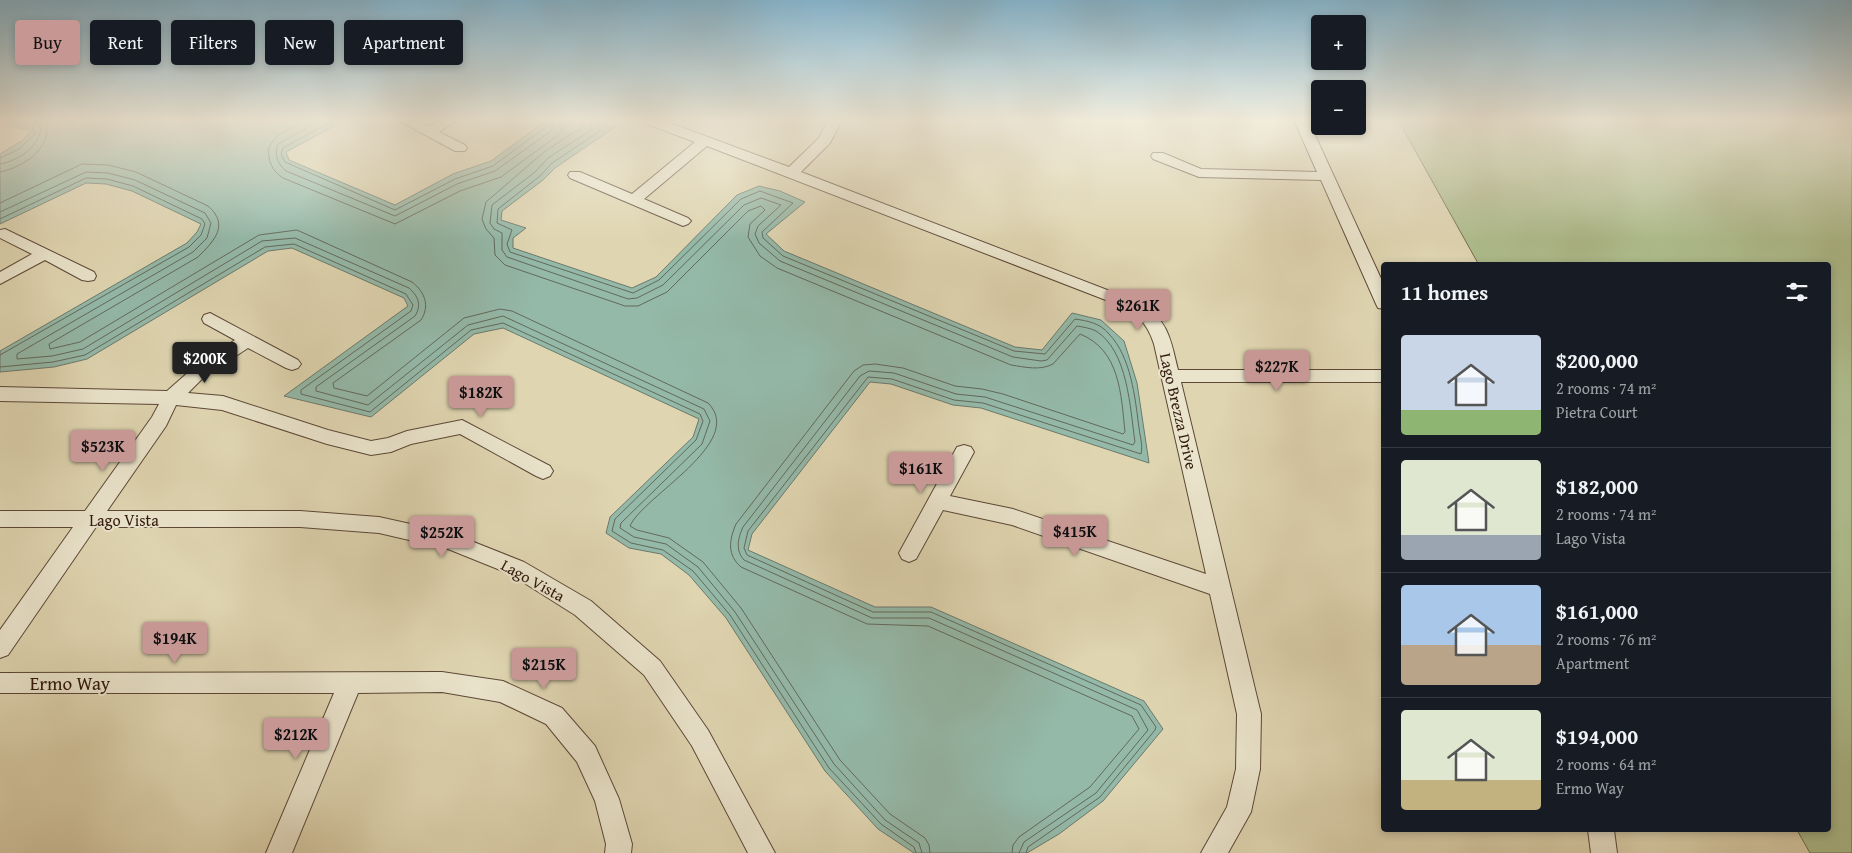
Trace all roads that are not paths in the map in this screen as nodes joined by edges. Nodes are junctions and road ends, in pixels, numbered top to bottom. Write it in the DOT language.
graph roads {
  1 [pos="682,160"];
  2 [pos="756,160"];
  3 [pos="805,160"];
  4 [pos="1167,160"];
  5 [pos="1319,160"];
  6 [pos="791,173"];
  7 [pos="575,175"];
  8 [pos="1326,176"];
  9 [pos="634,200"];
  10 [pos="683,221"];
  11 [pos="5,234"];
  12 [pos="44,254"];
  13 [pos="88,276"];
  14 [pos="0,279"];
  15 [pos="1381,297"];
  16 [pos="210,319"];
  17 [pos="247,340"];
  18 [pos="292,364"];
  19 [pos="1171,376"];
  20 [pos="1381,376"];
  21 [pos="0,394"];
  22 [pos="171,398"];
  23 [pos="964,452"];
  24 [pos="543,471"];
  25 [pos="938,501"];
  26 [pos="0,520"];
  27 [pos="88,521"];
  28 [pos="909,552"];
  29 [pos="1220,588"];
  30 [pos="0,648"];
  31 [pos="0,683"];
  32 [pos="350,683"];
  33 [pos="1601,832"];
  34 [pos="279,853"];
  35 [pos="618,853"];
  36 [pos="762,853"];
  37 [pos="1214,853"];
  38 [pos="1604,853"];
  1 -- 9 [label="street"];
  2 -- 6 [label="street, Lago Brezza Drive"];
  3 -- 6 [label="street"];
  4 -- 8 [label="street"];
  5 -- 8 [label="street"];
  6 -- 19 [label="street, Lago Brezza Drive"];
  7 -- 9 [label="street"];
  8 -- 15 [label="street"];
  9 -- 10 [label="street"];
  11 -- 12 [label="street"];
  12 -- 13 [label="street"];
  12 -- 14 [label="street"];
  16 -- 17 [label="street"];
  17 -- 18 [label="street"];
  17 -- 22 [label="street"];
  19 -- 20 [label="street"];
  19 -- 29 [label="street, Lago Brezza Drive"];
  21 -- 22 [label="street"];
  22 -- 24 [label="street"];
  22 -- 27 [label="street"];
  23 -- 25 [label="street"];
  25 -- 28 [label="street"];
  25 -- 29 [label="street"];
  26 -- 27 [label="street, Lago Vista"];
  27 -- 30 [label="street"];
  27 -- 36 [label="street, Lago Vista"];
  29 -- 37 [label="street, Lago Brezza Drive"];
  31 -- 32 [label="street, Ermo Way"];
  32 -- 34 [label="street"];
  32 -- 35 [label="street, Ermo Way"];
  33 -- 38 [label="street"];
}
